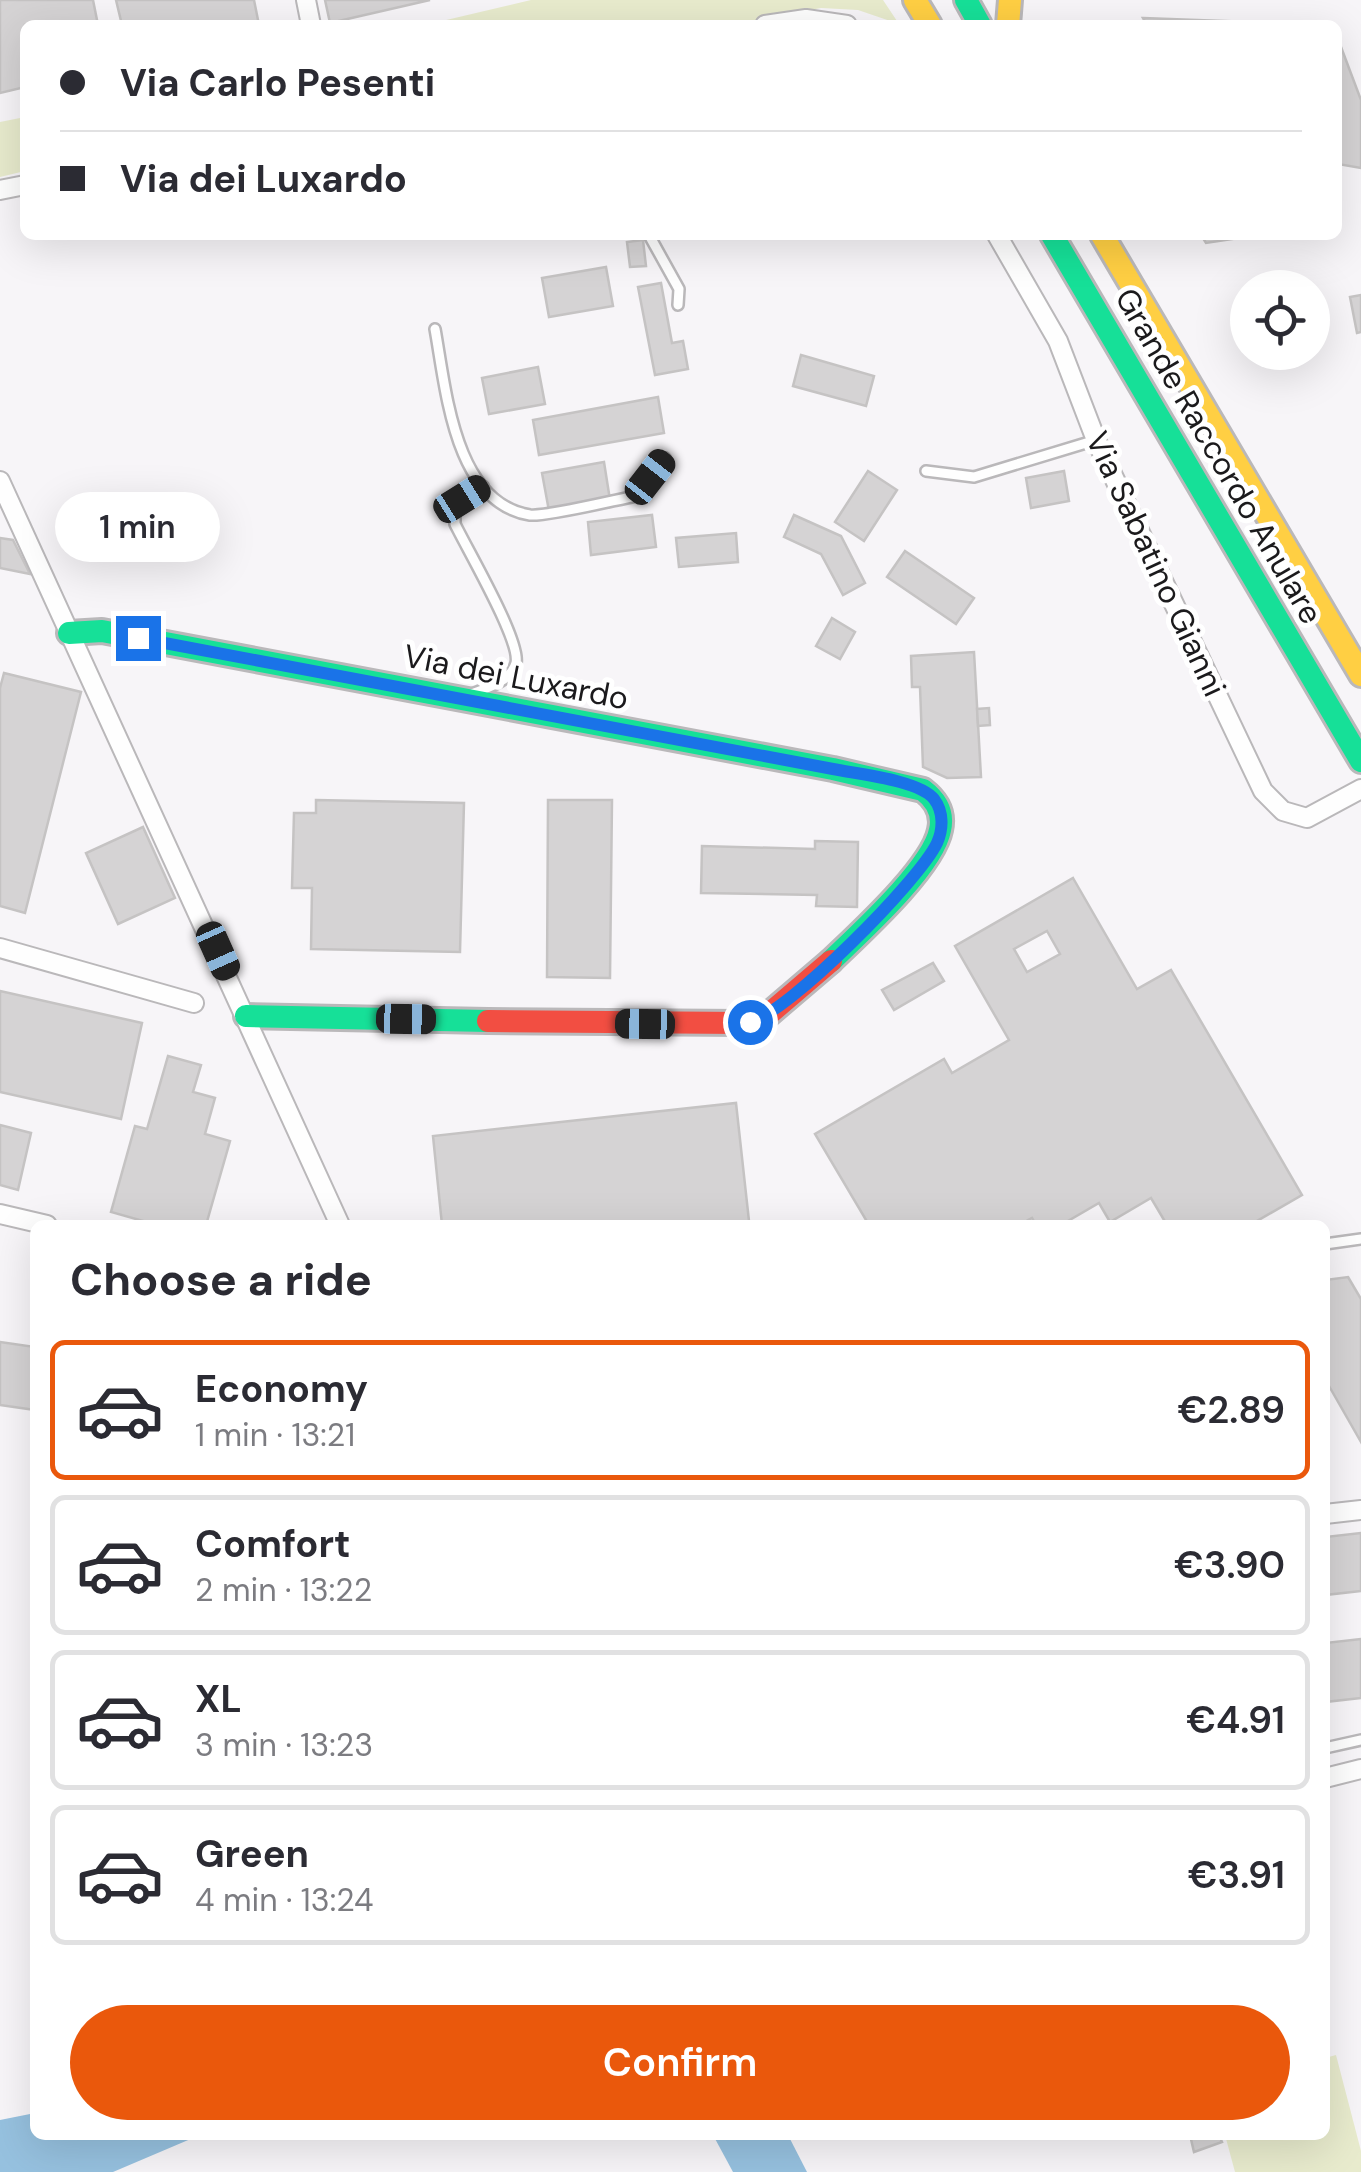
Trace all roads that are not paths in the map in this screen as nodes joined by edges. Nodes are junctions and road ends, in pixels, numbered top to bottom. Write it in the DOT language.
graph roads {
  1 [pos="652,240"];
  2 [pos="1000,240"];
  3 [pos="1055,240"];
  4 [pos="1105,240"];
  5 [pos="678,305"];
  6 [pos="435,329"];
  7 [pos="1096,440"];
  8 [pos="665,458"];
  9 [pos="926,471"];
  10 [pos="0,481"];
  11 [pos="483,486"];
  12 [pos="69,633"];
  13 [pos="1361,675"];
  14 [pos="461,699"];
  15 [pos="1361,761"];
  16 [pos="1361,789"];
  17 [pos="0,948"];
  18 [pos="194,1003"];
  19 [pos="246,1016"];
  20 [pos="0,1214"];
  21 [pos="338,1220"];
  22 [pos="30,1221"];
  23 [pos="1361,1239"];
  24 [pos="1330,1243"];
  25 [pos="1361,1510"];
  26 [pos="1330,1513"];
  27 [pos="1361,1740"];
  28 [pos="1330,1747"];
  29 [pos="1361,1770"];
  30 [pos="1330,1777"];
  1 -- 5 [label="lane"];
  2 -- 7 [label="street, Via Sabatino Gianni"];
  3 -- 15 [label="main road, Grande Raccordo Anulare"];
  4 -- 13 [label="main road, Grande Raccordo Anulare"];
  6 -- 11 [label="lane"];
  7 -- 9 [label="lane"];
  7 -- 16 [label="street, Via Sabatino Gianni"];
  8 -- 11 [label="lane"];
  10 -- 12 [label="street"];
  11 -- 14 [label="lane"];
  12 -- 14 [label="main road, Via dei Luxardo"];
  12 -- 19 [label="street"];
  14 -- 19 [label="main road, Via dei Luxardo"];
  17 -- 18 [label="street"];
  19 -- 21 [label="street"];
  20 -- 22 [label="street"];
  23 -- 24 [label="lane"];
  25 -- 26 [label="street"];
  27 -- 28 [label="lane"];
  29 -- 30 [label="street"];
}
